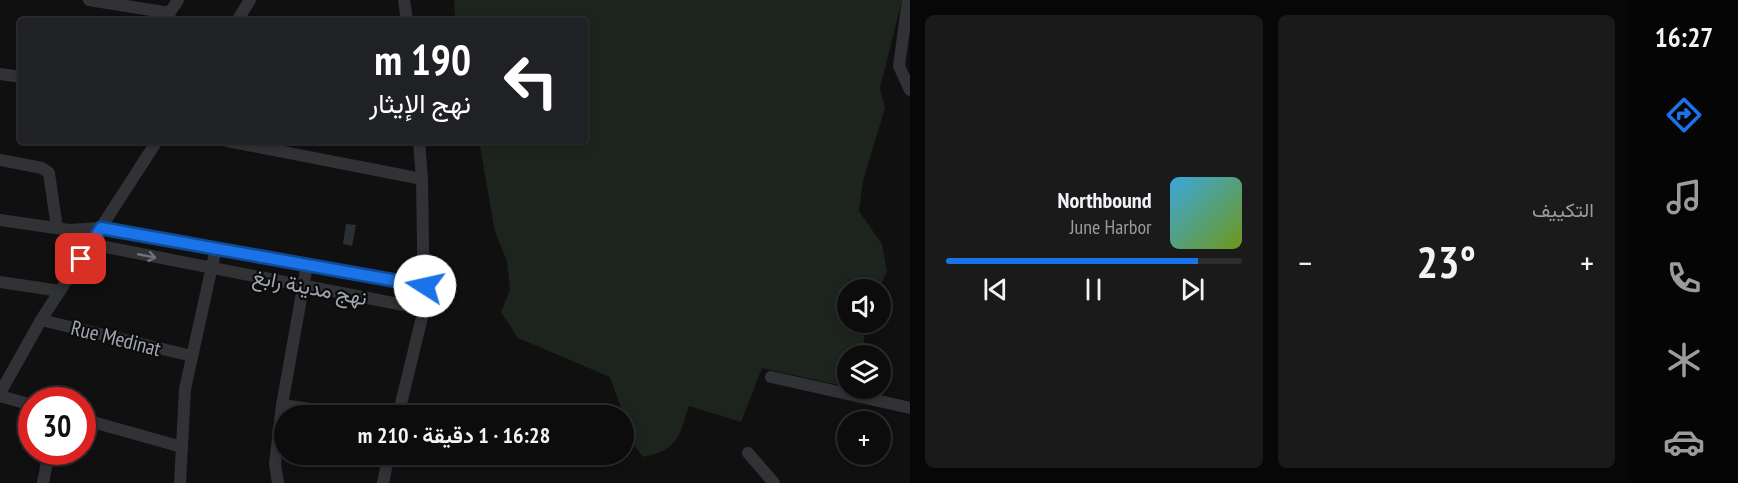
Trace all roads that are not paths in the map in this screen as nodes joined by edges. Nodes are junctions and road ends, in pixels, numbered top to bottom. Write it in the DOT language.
graph roads {
  1 [pos="90,0"];
  2 [pos="178,0"];
  3 [pos="250,0"];
  4 [pos="404,0"];
  5 [pos="908,0"];
  6 [pos="167,17"];
  7 [pos="239,18"];
  8 [pos="407,18"];
  9 [pos="0,74"];
  10 [pos="18,77"];
  11 [pos="910,90"];
  12 [pos="156,144"];
  13 [pos="242,144"];
  14 [pos="419,144"];
  15 [pos="0,160"];
  16 [pos="422,179"];
  17 [pos="0,220"];
  18 [pos="101,228"];
  19 [pos="63,229"];
  20 [pos="90,244"];
  21 [pos="216,248"];
  22 [pos="307,265"];
  23 [pos="210,268"];
  24 [pos="0,282"];
  25 [pos="425,286"];
  26 [pos="303,287"];
  27 [pos="60,291"];
  28 [pos="424,309"];
  29 [pos="41,320"];
  30 [pos="192,356"];
  31 [pos="771,377"];
  32 [pos="0,394"];
  33 [pos="18,400"];
  34 [pos="282,405"];
  35 [pos="401,405"];
  36 [pos="910,408"];
  37 [pos="96,423"];
  38 [pos="182,447"];
  39 [pos="748,453"];
  40 [pos="46,465"];
  41 [pos="275,465"];
  42 [pos="387,465"];
  43 [pos="43,483"];
  44 [pos="180,483"];
  45 [pos="278,483"];
  46 [pos="383,483"];
  47 [pos="774,483"];
  1 -- 6 [label="street"];
  2 -- 6 [label="street"];
  3 -- 7 [label="street"];
  4 -- 8 [label="street"];
  5 -- 11 [label="street"];
  9 -- 10 [label="street"];
  12 -- 18 [label="street"];
  13 -- 16 [label="street"];
  14 -- 16 [label="street"];
  15 -- 19 [label="street"];
  16 -- 25 [label="street"];
  17 -- 19 [label="street"];
  18 -- 19 [label="street, نهج مدينة رابغ"];
  18 -- 20 [label="street"];
  18 -- 21 [label="street, نهج مدينة رابغ"];
  19 -- 20 [label="street"];
  20 -- 23 [label="street, نهج مدينة رابغ, one-way"];
  20 -- 27 [label="street"];
  21 -- 22 [label="street, نهج مدينة رابغ"];
  21 -- 23 [label="street"];
  22 -- 25 [label="street, نهج مدينة رابغ"];
  22 -- 26 [label="street"];
  23 -- 26 [label="street, نهج مدينة رابغ"];
  23 -- 30 [label="street"];
  24 -- 27 [label="street"];
  25 -- 28 [label="street"];
  26 -- 28 [label="street, نهج مدينة رابغ"];
  26 -- 34 [label="street"];
  27 -- 29 [label="street"];
  28 -- 35 [label="street"];
  29 -- 30 [label="street, Rue Medinat"];
  29 -- 32 [label="street"];
  30 -- 38 [label="street"];
  31 -- 36 [label="street"];
  32 -- 33 [label="street"];
  37 -- 38 [label="street"];
  38 -- 44 [label="street"];
  39 -- 47 [label="street"];
  40 -- 43 [label="street"];
  41 -- 45 [label="street"];
  42 -- 46 [label="street"];
}
